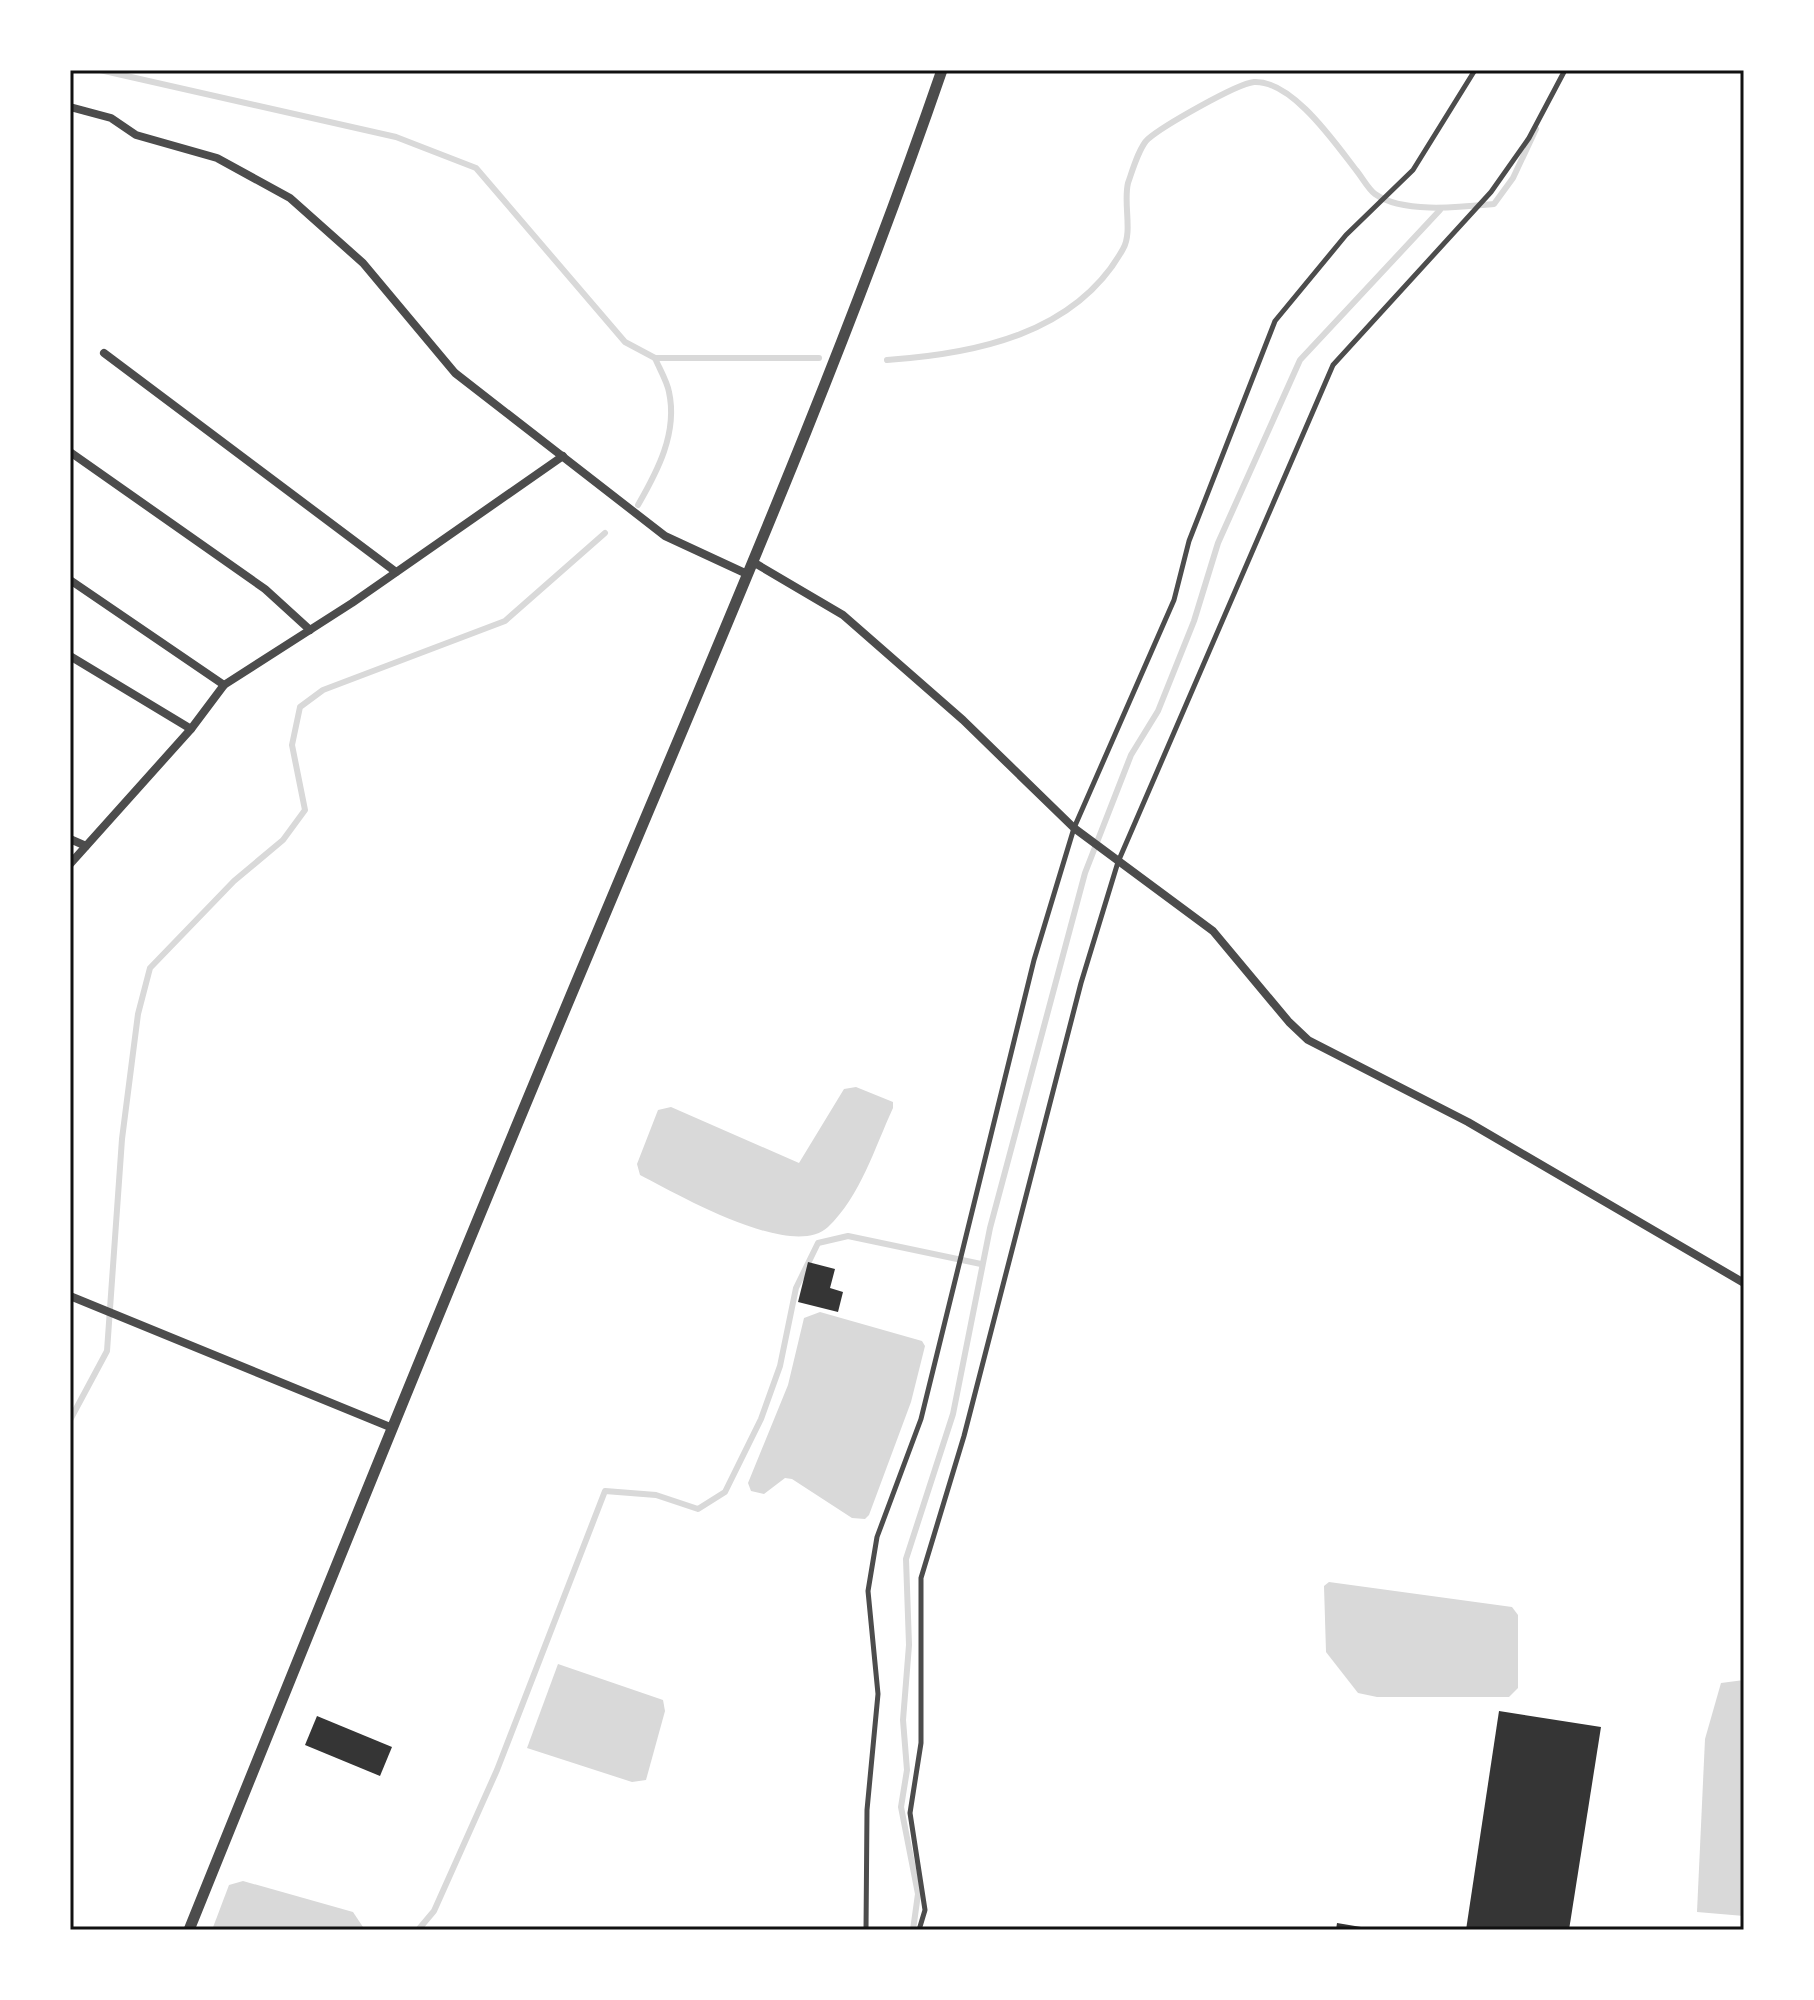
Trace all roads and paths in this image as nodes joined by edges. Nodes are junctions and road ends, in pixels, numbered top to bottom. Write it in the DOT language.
graph roads {
  1 [pos="942,70"];
  2 [pos="1475,70"];
  3 [pos="1565,70"];
  4 [pos="70,107"];
  5 [pos="104,353"];
  6 [pos="70,452"];
  7 [pos="563,456"];
  8 [pos="753,562"];
  9 [pos="396,572"];
  10 [pos="747,574"];
  11 [pos="70,580"];
  12 [pos="310,630"];
  13 [pos="70,656"];
  14 [pos="224,685"];
  15 [pos="191,729"];
  16 [pos="1074,828"];
  17 [pos="70,839"];
  18 [pos="86,846"];
  19 [pos="1118,862"];
  20 [pos="70,864"];
  21 [pos="1744,1283"];
  22 [pos="70,1296"];
  23 [pos="390,1427"];
  24 [pos="189,1930"];
  25 [pos="866,1930"];
  26 [pos="919,1930"];
  1 -- 8 [label="street"];
  2 -- 16 [label="lane"];
  3 -- 19 [label="lane"];
  4 -- 7 [label="street"];
  5 -- 9 [label="street"];
  6 -- 12 [label="street"];
  7 -- 9 [label="street"];
  7 -- 10 [label="street"];
  8 -- 10 [label="street"];
  8 -- 16 [label="street"];
  9 -- 12 [label="street"];
  10 -- 23 [label="street"];
  11 -- 14 [label="street"];
  12 -- 14 [label="street"];
  13 -- 15 [label="street"];
  14 -- 15 [label="street"];
  15 -- 18 [label="street"];
  16 -- 19 [label="street"];
  16 -- 25 [label="lane"];
  17 -- 18 [label="street"];
  18 -- 20 [label="street"];
  19 -- 21 [label="street"];
  19 -- 26 [label="lane"];
  22 -- 23 [label="street"];
  23 -- 24 [label="street"];
}
